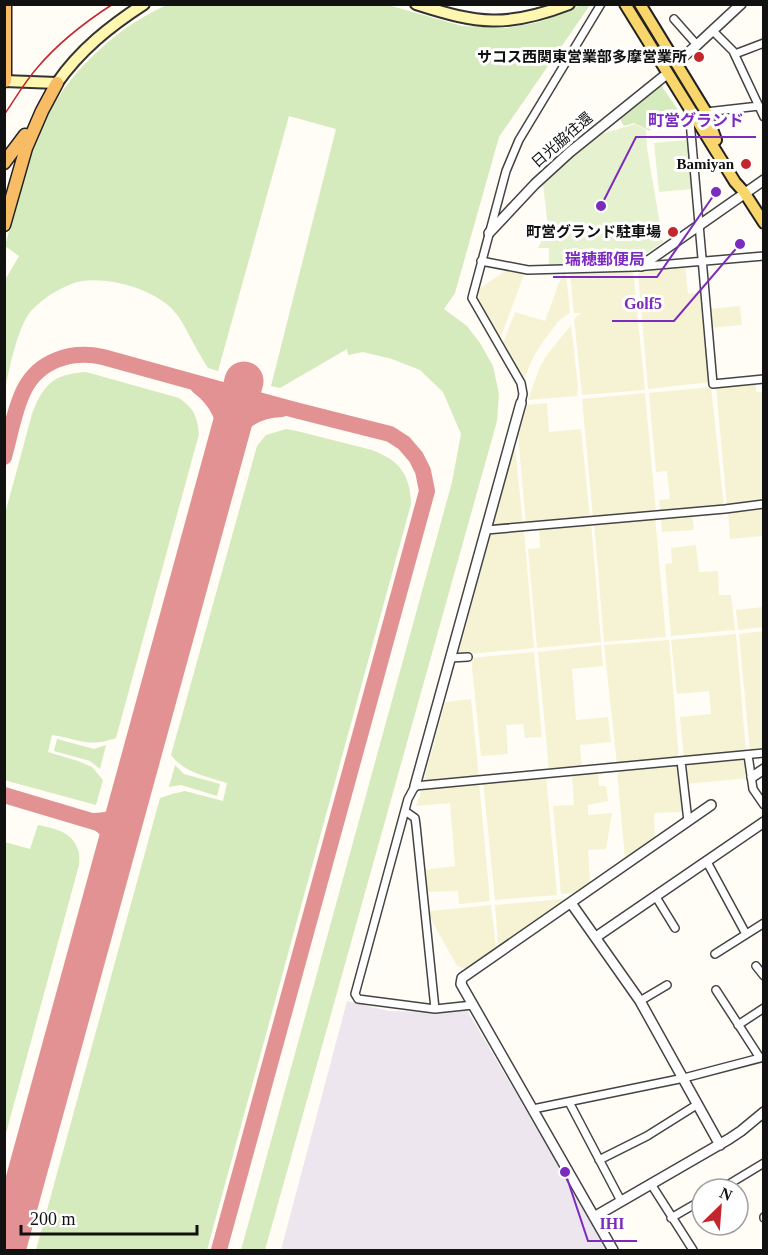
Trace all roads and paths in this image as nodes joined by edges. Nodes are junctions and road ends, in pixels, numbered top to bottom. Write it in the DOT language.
graph roads {
  1 [pos="5,4"];
  2 [pos="144,4"];
  3 [pos="416,4"];
  4 [pos="569,4"];
  5 [pos="601,4"];
  6 [pos="617,4"];
  7 [pos="625,4"];
  8 [pos="632,4"];
  9 [pos="640,4"];
  10 [pos="741,4"];
  11 [pos="674,19"];
  12 [pos="713,31"];
  13 [pos="764,43"];
  14 [pos="697,45"];
  15 [pos="735,54"];
  16 [pos="676,63"];
  17 [pos="663,77"];
  18 [pos="5,81"];
  19 [pos="57,83"];
  20 [pos="759,106"];
  21 [pos="706,112"];
  22 [pos="764,117"];
  23 [pos="690,121"];
  24 [pos="714,143"];
  25 [pos="4,163"];
  26 [pos="764,180"];
  27 [pos="4,187"];
  28 [pos="744,192"];
  29 [pos="11,200"];
  30 [pos="764,223"];
  31 [pos="4,225"];
  32 [pos="699,225"];
  33 [pos="489,233"];
  34 [pos="764,256"];
  35 [pos="481,261"];
  36 [pos="702,262"];
  37 [pos="640,266"];
  38 [pos="764,379"];
  39 [pos="521,403"];
  40 [pos="764,504"];
  41 [pos="486,530"];
  42 [pos="468,657"];
  43 [pos="450,658"];
  44 [pos="764,753"];
  45 [pos="748,755"];
  46 [pos="681,761"];
  47 [pos="764,769"];
  48 [pos="752,777"];
  49 [pos="415,786"];
  50 [pos="711,805"];
  51 [pos="764,805"];
  52 [pos="406,812"];
  53 [pos="688,821"];
  54 [pos="764,822"];
  55 [pos="707,862"];
  56 [pos="656,897"];
  57 [pos="571,903"];
  58 [pos="764,923"];
  59 [pos="675,928"];
  60 [pos="746,934"];
  61 [pos="596,937"];
  62 [pos="715,954"];
  63 [pos="756,966"];
  64 [pos="764,976"];
  65 [pos="667,985"];
  66 [pos="716,990"];
  67 [pos="640,1001"];
  68 [pos="473,1005"];
  69 [pos="764,1008"];
  70 [pos="435,1009"];
  71 [pos="738,1025"];
  72 [pos="762,1057"];
  73 [pos="684,1078"];
  74 [pos="569,1102"];
  75 [pos="698,1104"];
  76 [pos="533,1110"];
  77 [pos="764,1112"];
  78 [pos="720,1145"];
  79 [pos="599,1160"];
  80 [pos="764,1164"];
  81 [pos="742,1177"];
  82 [pos="651,1184"];
  83 [pos="621,1201"];
  84 [pos="690,1207"];
  85 [pos="594,1217"];
  86 [pos="671,1218"];
  87 [pos="613,1251"];
  88 [pos="693,1251"];
  1 -- 18 [label="highway"];
  2 -- 19 [label="main road"];
  3 -- 4 [label="main road"];
  5 -- 33 [label="street"];
  6 -- 17 [label="main road"];
  7 -- 24 [label="main road"];
  8 -- 24 [label="main road"];
  9 -- 16 [label="main road"];
  10 -- 12 [label="street"];
  11 -- 14 [label="street"];
  12 -- 14 [label="street"];
  12 -- 15 [label="street"];
  13 -- 15 [label="street"];
  14 -- 16 [label="street"];
  15 -- 20 [label="street"];
  16 -- 21 [label="main road"];
  17 -- 23 [label="main road"];
  17 -- 33 [label="street, 日光脇往還"];
  18 -- 19 [label="main road"];
  19 -- 25 [label="highway"];
  19 -- 29 [label="highway"];
  20 -- 21 [label="street"];
  20 -- 22 [label="street"];
  21 -- 24 [label="main road"];
  23 -- 24 [label="main road"];
  23 -- 32 [label="street"];
  24 -- 28 [label="main road"];
  26 -- 28 [label="street"];
  27 -- 29 [label="highway"];
  28 -- 30 [label="main road"];
  28 -- 32 [label="street"];
  29 -- 31 [label="highway"];
  32 -- 36 [label="street"];
  32 -- 37 [label="street"];
  33 -- 35 [label="street"];
  34 -- 36 [label="street"];
  35 -- 37 [label="street"];
  35 -- 39 [label="street"];
  36 -- 37 [label="street"];
  36 -- 38 [label="street"];
  39 -- 41 [label="street"];
  40 -- 41 [label="street"];
  41 -- 43 [label="street"];
  42 -- 43 [label="street"];
  43 -- 49 [label="street"];
  44 -- 45 [label="street"];
  45 -- 46 [label="street"];
  45 -- 48 [label="street"];
  46 -- 49 [label="street"];
  46 -- 53 [label="street"];
  47 -- 48 [label="street"];
  48 -- 51 [label="street"];
  49 -- 52 [label="street"];
  50 -- 53 [label="street"];
  52 -- 70 [label="street"];
  52 -- 70 [label="street"];
  53 -- 57 [label="street"];
  54 -- 55 [label="street"];
  55 -- 56 [label="street"];
  55 -- 60 [label="street"];
  56 -- 59 [label="street"];
  56 -- 61 [label="street"];
  57 -- 61 [label="street"];
  57 -- 68 [label="street"];
  58 -- 60 [label="street"];
  60 -- 62 [label="street"];
  61 -- 67 [label="street"];
  63 -- 64 [label="street"];
  65 -- 67 [label="street"];
  66 -- 71 [label="street"];
  67 -- 73 [label="street"];
  68 -- 70 [label="street"];
  68 -- 76 [label="street"];
  69 -- 71 [label="street"];
  71 -- 72 [label="street"];
  72 -- 73 [label="street"];
  73 -- 74 [label="street"];
  73 -- 75 [label="street"];
  74 -- 76 [label="street"];
  74 -- 79 [label="street"];
  75 -- 78 [label="street"];
  75 -- 79 [label="street"];
  76 -- 85 [label="street"];
  77 -- 78 [label="street"];
  78 -- 82 [label="street"];
  79 -- 83 [label="street"];
  80 -- 81 [label="street"];
  82 -- 83 [label="street"];
  82 -- 86 [label="street"];
  83 -- 85 [label="street"];
  84 -- 86 [label="street"];
  85 -- 87 [label="street"];
  86 -- 88 [label="street"];
}
